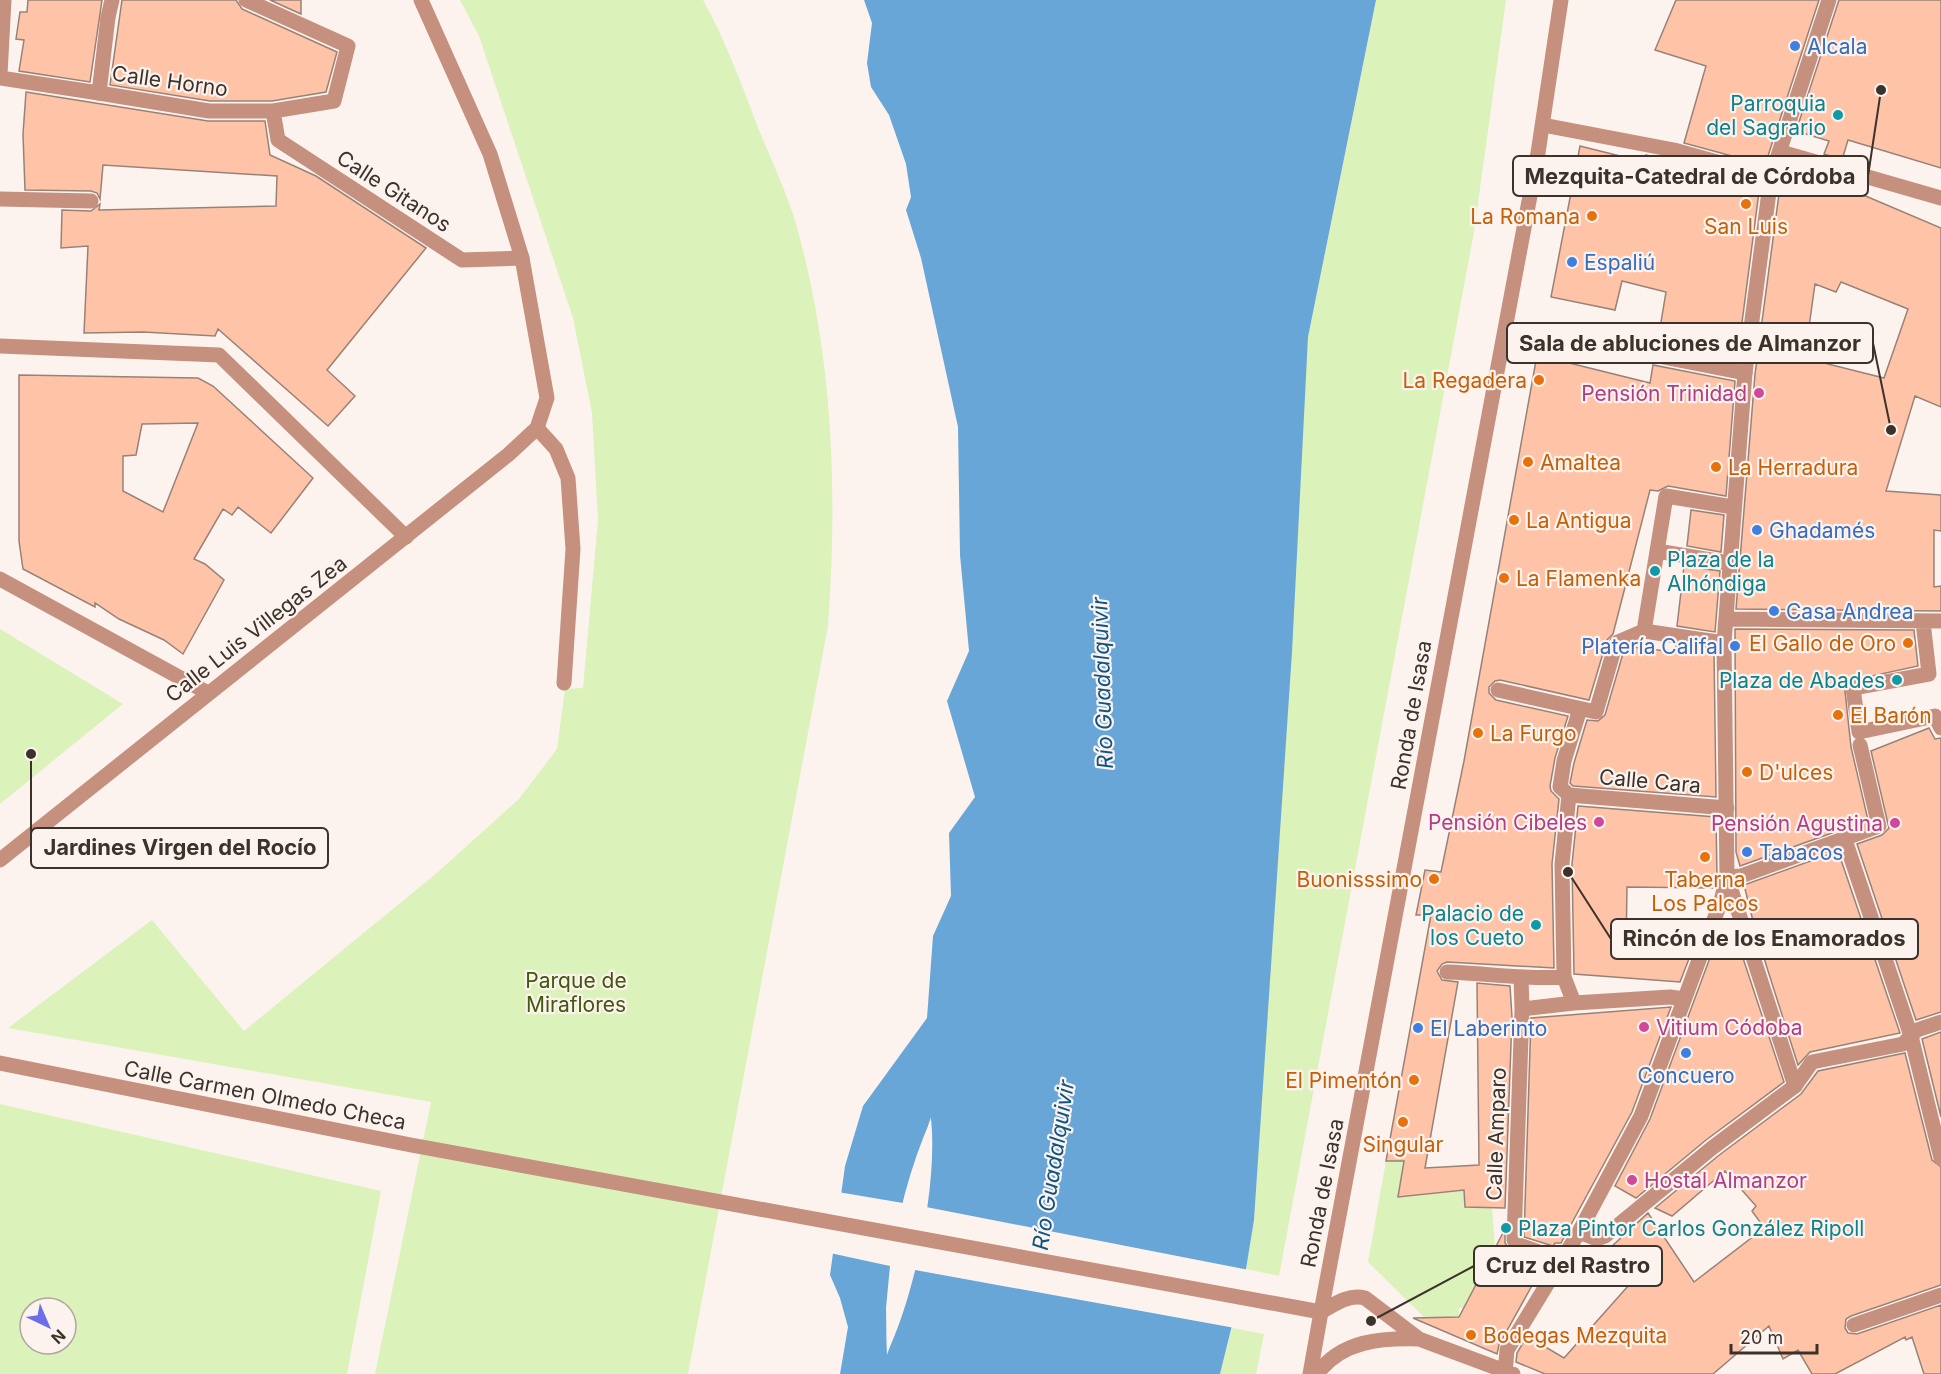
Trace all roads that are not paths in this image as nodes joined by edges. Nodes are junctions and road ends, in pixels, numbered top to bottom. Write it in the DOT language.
graph roads {
  1 [pos="4,0"];
  2 [pos="112,0"];
  3 [pos="246,0"];
  4 [pos="421,0"];
  5 [pos="1561,0"];
  6 [pos="1829,0"];
  7 [pos="0,74"];
  8 [pos="0,78"];
  9 [pos="99,93"];
  10 [pos="273,111"];
  11 [pos="1543,125"];
  12 [pos="1781,152"];
  13 [pos="1771,177"];
  14 [pos="1941,198"];
  15 [pos="0,199"];
  16 [pos="91,201"];
  17 [pos="522,258"];
  18 [pos="0,346"];
  19 [pos="1653,355"];
  20 [pos="1745,373"];
  21 [pos="537,428"];
  22 [pos="1733,507"];
  23 [pos="406,537"];
  24 [pos="1657,551"];
  25 [pos="1729,563"];
  26 [pos="0,579"];
  27 [pos="1726,619"];
  28 [pos="1941,621"];
  29 [pos="1921,622"];
  30 [pos="1644,631"];
  31 [pos="1724,643"];
  32 [pos="564,683"];
  33 [pos="1498,690"];
  34 [pos="208,693"];
  35 [pos="1581,709"];
  36 [pos="1941,728"];
  37 [pos="1860,739"];
  38 [pos="1569,795"];
  39 [pos="1727,808"];
  40 [pos="1845,840"];
  41 [pos="0,860"];
  42 [pos="1727,877"];
  43 [pos="1447,972"];
  44 [pos="1521,977"];
  45 [pos="1564,977"];
  46 [pos="1684,999"];
  47 [pos="1574,1003"];
  48 [pos="1522,1010"];
  49 [pos="1941,1022"];
  50 [pos="1911,1036"];
  51 [pos="0,1063"];
  52 [pos="1796,1086"];
  53 [pos="1941,1158"];
  54 [pos="1579,1232"];
  55 [pos="1562,1260"];
  56 [pos="1941,1295"];
  57 [pos="1321,1312"];
  58 [pos="1854,1325"];
  59 [pos="1419,1339"];
  60 [pos="1508,1373"];
  61 [pos="1310,1374"];
  62 [pos="1317,1374"];
  1 -- 7 [label="street"];
  2 -- 9 [label="street"];
  3 -- 10 [label="street, Calle Horno"];
  4 -- 17 [label="street"];
  5 -- 11 [label="street, Ronda de Isasa"];
  6 -- 12 [label="street"];
  8 -- 9 [label="street, Calle Horno"];
  9 -- 10 [label="street, Calle Horno"];
  10 -- 17 [label="street, Calle Gitanos"];
  11 -- 13 [label="street"];
  11 -- 57 [label="street, Ronda de Isasa"];
  12 -- 13 [label="street"];
  12 -- 14 [label="street"];
  13 -- 20 [label="street"];
  15 -- 16 [label="street"];
  17 -- 21 [label="street"];
  18 -- 23 [label="street"];
  19 -- 20 [label="street"];
  20 -- 22 [label="street"];
  21 -- 23 [label="street, Calle Luis Villegas Zea"];
  21 -- 32 [label="street"];
  22 -- 24 [label="street"];
  22 -- 25 [label="street"];
  23 -- 34 [label="street, Calle Luis Villegas Zea"];
  24 -- 25 [label="street"];
  24 -- 30 [label="street"];
  25 -- 27 [label="street"];
  26 -- 34 [label="street"];
  27 -- 29 [label="street"];
  27 -- 31 [label="street"];
  28 -- 29 [label="street"];
  29 -- 37 [label="street"];
  30 -- 31 [label="street"];
  30 -- 35 [label="street"];
  31 -- 39 [label="street"];
  33 -- 35 [label="street"];
  34 -- 41 [label="street, Calle Luis Villegas Zea"];
  35 -- 38 [label="street, Calle Cara"];
  36 -- 37 [label="street"];
  37 -- 40 [label="street"];
  38 -- 39 [label="street, Calle Cara"];
  38 -- 45 [label="street, Calle Cara"];
  39 -- 42 [label="street"];
  40 -- 42 [label="street"];
  40 -- 50 [label="street"];
  42 -- 46 [label="street"];
  42 -- 52 [label="street"];
  43 -- 44 [label="street"];
  44 -- 45 [label="street"];
  44 -- 48 [label="street, Calle Amparo"];
  45 -- 47 [label="street, Calle Cara"];
  46 -- 47 [label="street"];
  46 -- 54 [label="street"];
  47 -- 48 [label="street"];
  48 -- 55 [label="street, Calle Amparo"];
  49 -- 50 [label="street"];
  50 -- 52 [label="street"];
  50 -- 53 [label="street"];
  51 -- 57 [label="street, Calle Carmen Olmedo Checa"];
  52 -- 54 [label="street"];
  54 -- 55 [label="street"];
  55 -- 60 [label="street"];
  56 -- 58 [label="street"];
  57 -- 59 [label="street"];
  57 -- 61 [label="street, Ronda de Isasa"];
  59 -- 60 [label="street"];
  59 -- 62 [label="street"];
}
